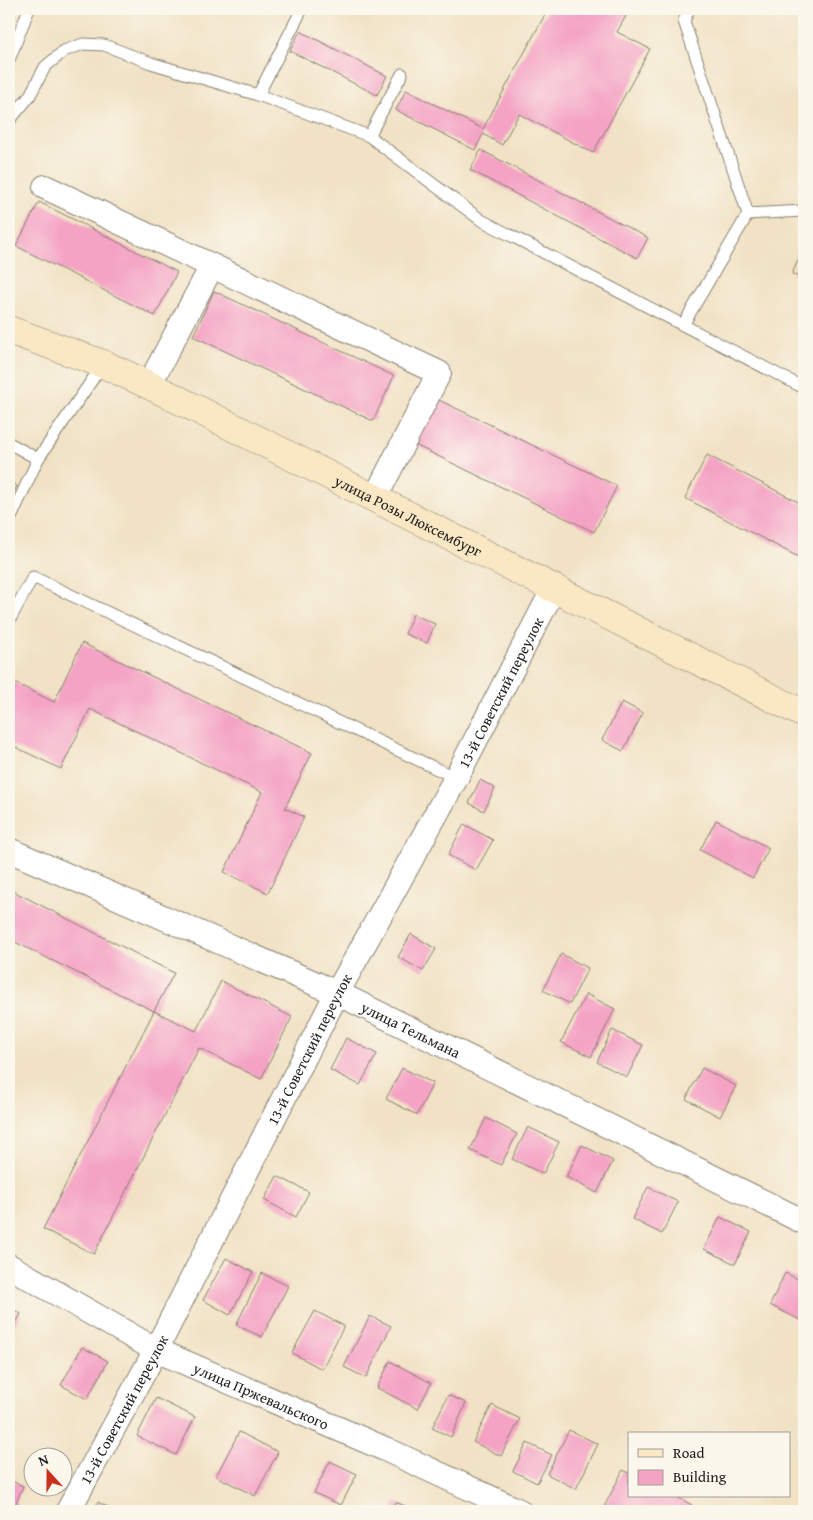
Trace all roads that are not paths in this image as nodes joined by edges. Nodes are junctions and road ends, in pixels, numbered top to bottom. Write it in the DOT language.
graph roads {
  1 [pos="29,9"];
  2 [pos="302,9"];
  3 [pos="689,9"];
  4 [pos="9,60"];
  5 [pos="402,74"];
  6 [pos="258,95"];
  7 [pos="9,121"];
  8 [pos="369,136"];
  9 [pos="45,187"];
  10 [pos="804,211"];
  11 [pos="748,214"];
  12 [pos="212,266"];
  13 [pos="683,325"];
  14 [pos="9,330"];
  15 [pos="103,364"];
  16 [pos="150,385"];
  17 [pos="804,388"];
  18 [pos="9,443"];
  19 [pos="38,459"];
  20 [pos="375,498"];
  21 [pos="9,522"];
  22 [pos="554,588"];
  23 [pos="9,621"];
  24 [pos="804,714"];
  25 [pos="456,778"];
  26 [pos="11,851"];
  27 [pos="337,993"];
  28 [pos="804,1222"];
  29 [pos="9,1266"];
  30 [pos="156,1350"];
  31 [pos="68,1511"];
  32 [pos="519,1511"];
  1 -- 4 [label="lane"];
  2 -- 6 [label="lane"];
  3 -- 11 [label="lane"];
  5 -- 8 [label="lane"];
  6 -- 7 [label="lane"];
  6 -- 8 [label="lane"];
  8 -- 13 [label="lane"];
  9 -- 12 [label="street"];
  10 -- 11 [label="lane"];
  11 -- 13 [label="lane"];
  12 -- 16 [label="street"];
  12 -- 20 [label="street"];
  13 -- 17 [label="lane"];
  14 -- 15 [label="main road, улица Розы Люксембург"];
  15 -- 16 [label="main road, улица Розы Люксембург"];
  15 -- 19 [label="lane"];
  16 -- 20 [label="main road, улица Розы Люксембург"];
  18 -- 19 [label="lane"];
  19 -- 21 [label="lane"];
  20 -- 22 [label="main road, улица Розы Люксембург"];
  22 -- 24 [label="main road, улица Розы Люксембург"];
  22 -- 25 [label="street, 13-й Советский переулок"];
  23 -- 25 [label="lane"];
  25 -- 27 [label="street, 13-й Советский переулок"];
  26 -- 27 [label="street, улица Тельмана"];
  27 -- 28 [label="street, улица Тельмана"];
  27 -- 30 [label="street, 13-й Советский переулок"];
  29 -- 30 [label="street, улица Пржевальского"];
  30 -- 31 [label="street, 13-й Советский переулок"];
  30 -- 32 [label="street, улица Пржевальского"];
}
